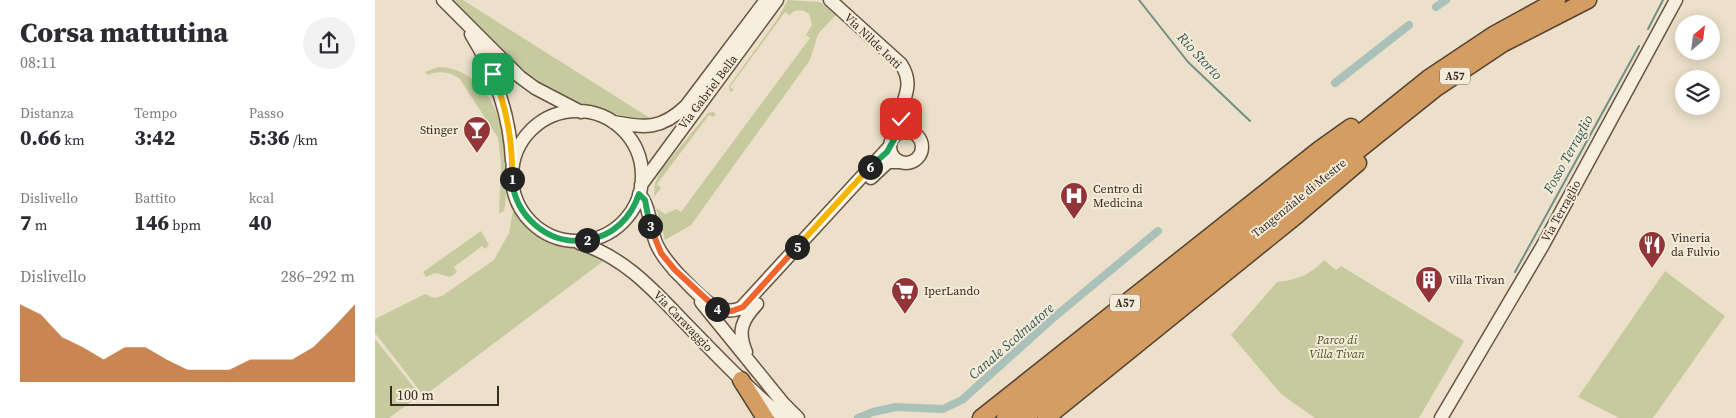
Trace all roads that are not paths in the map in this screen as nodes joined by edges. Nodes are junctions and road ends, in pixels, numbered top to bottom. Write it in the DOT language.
graph roads {
  1 [pos="765,0"];
  2 [pos="777,0"];
  3 [pos="830,0"];
  4 [pos="1557,0"];
  5 [pos="1588,0"];
  6 [pos="1676,0"];
  7 [pos="445,2"];
  8 [pos="457,14"];
  9 [pos="1499,39"];
  10 [pos="581,112"];
  11 [pos="899,114"];
  12 [pos="611,121"];
  13 [pos="911,132"];
  14 [pos="897,134"];
  15 [pos="890,146"];
  16 [pos="899,162"];
  17 [pos="1330,165"];
  18 [pos="513,169"];
  19 [pos="640,190"];
  20 [pos="1283,202"];
  21 [pos="572,241"];
  22 [pos="675,270"];
  23 [pos="751,364"];
  24 [pos="1070,373"];
  25 [pos="741,380"];
  26 [pos="765,418"];
  27 [pos="784,418"];
  28 [pos="798,418"];
  29 [pos="981,418"];
  30 [pos="1005,418"];
  31 [pos="1025,418"];
  32 [pos="1045,418"];
  33 [pos="1441,418"];
  1 -- 12 [label="main road, Via Gabriel Bella"];
  2 -- 19 [label="main road, Via Gabriel Bella"];
  3 -- 11 [label="main road, Via Nilde Iotti"];
  4 -- 9 [label="highway, Tangenziale di Mestre / A57"];
  5 -- 9 [label="highway, Tangenziale di Mestre / A57"];
  6 -- 33 [label="main road, Via Terraglio"];
  7 -- 8 [label="main road"];
  8 -- 10 [label="main road"];
  8 -- 18 [label="main road"];
  9 -- 17 [label="highway, Tangenziale di Mestre / A57"];
  9 -- 17 [label="highway, A57"];
  10 -- 12 [label="main road"];
  10 -- 18 [label="main road"];
  11 -- 13 [label="main road"];
  11 -- 14 [label="main road, Via Nilde Iotti"];
  12 -- 19 [label="main road"];
  13 -- 14 [label="main road"];
  13 -- 16 [label="main road"];
  14 -- 15 [label="main road"];
  15 -- 16 [label="main road"];
  15 -- 22 [label="main road"];
  16 -- 23 [label="main road"];
  17 -- 20 [label="highway, A57"];
  17 -- 20 [label="highway, Tangenziale di Mestre / A57"];
  18 -- 21 [label="main road"];
  19 -- 21 [label="main road"];
  19 -- 22 [label="main road, Via Caravaggio"];
  20 -- 24 [label="highway, Tangenziale di Mestre / A57"];
  20 -- 29 [label="highway, A57"];
  20 -- 32 [label="highway, A57"];
  21 -- 25 [label="main road, Via Caravaggio"];
  22 -- 23 [label="main road, Via Caravaggio"];
  23 -- 28 [label="main road, Via Caravaggio"];
  24 -- 30 [label="highway, Tangenziale di Mestre / A57"];
  24 -- 31 [label="highway, Tangenziale di Mestre / A57"];
  25 -- 26 [label="highway"];
  25 -- 27 [label="main road, Via Caravaggio"];
}
